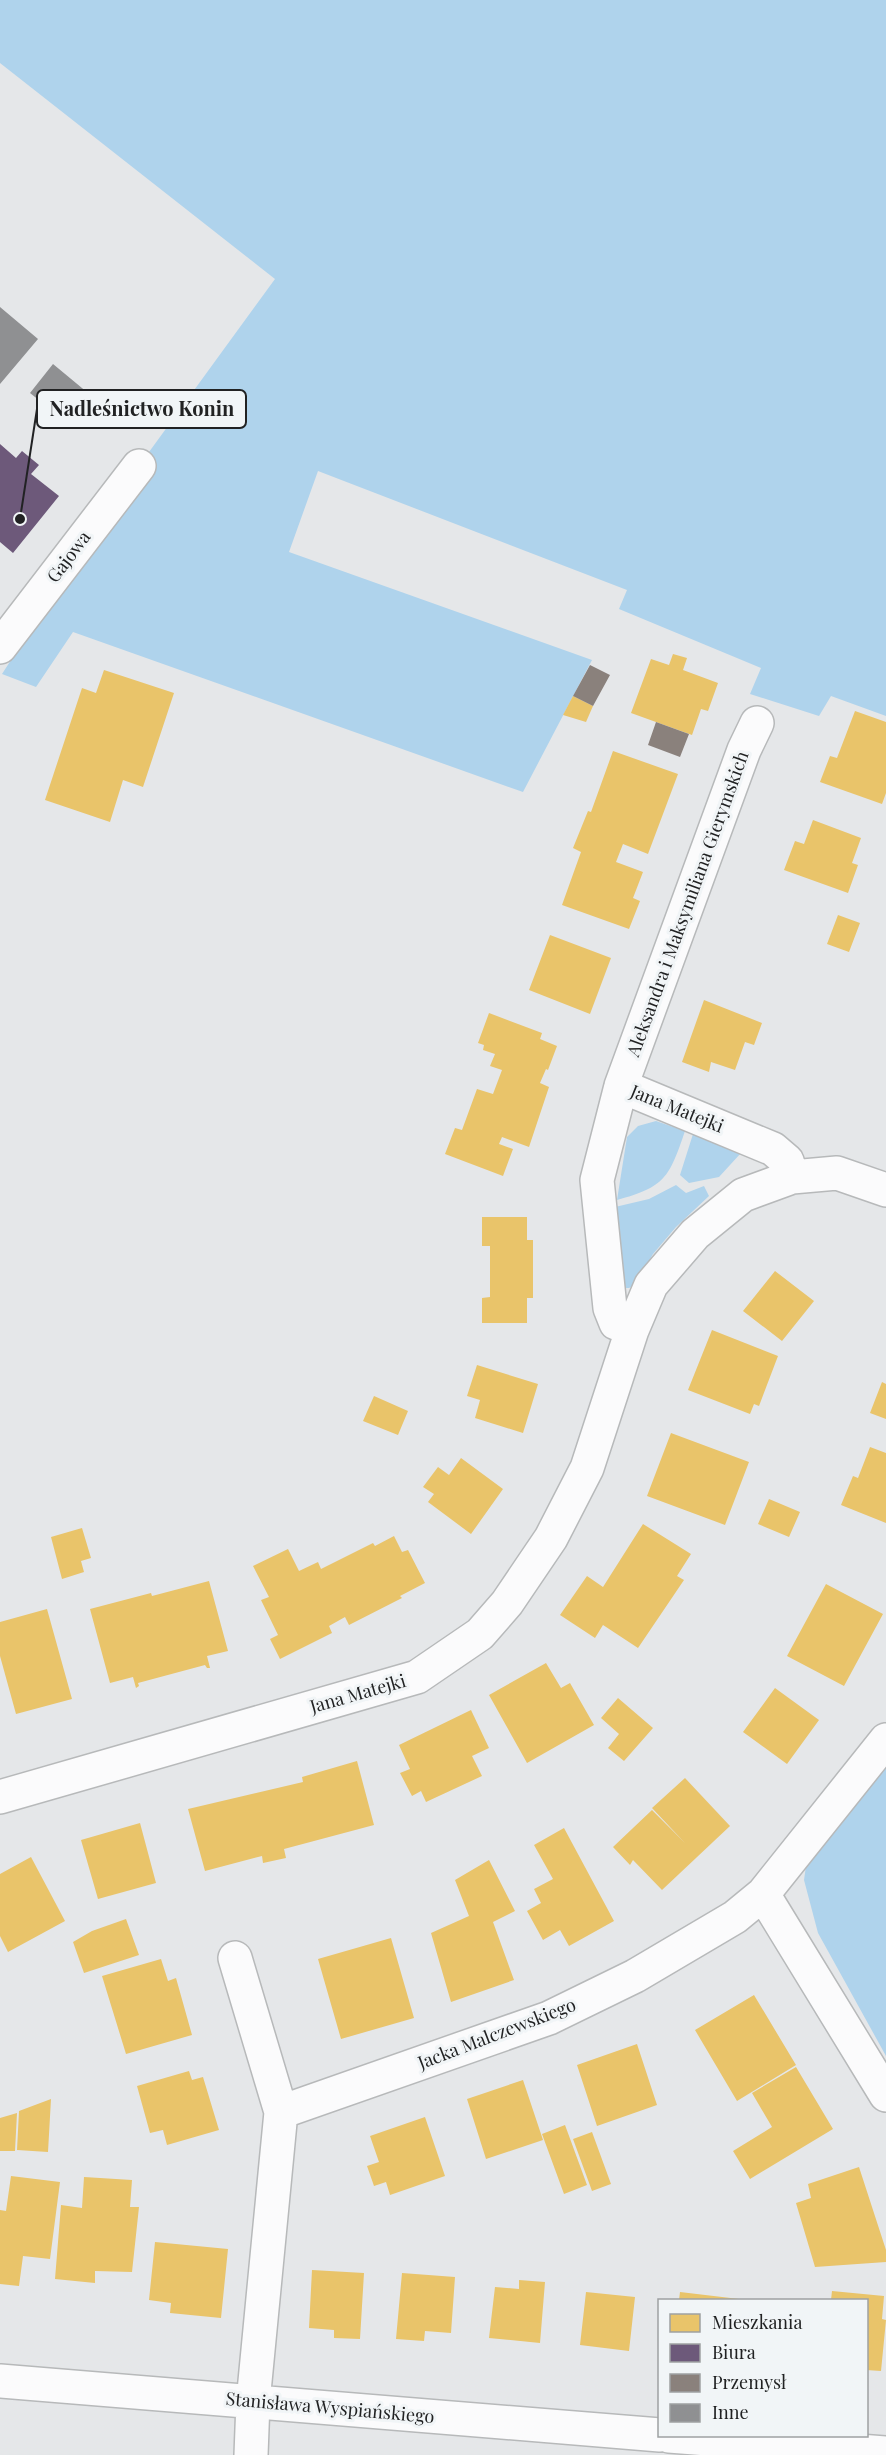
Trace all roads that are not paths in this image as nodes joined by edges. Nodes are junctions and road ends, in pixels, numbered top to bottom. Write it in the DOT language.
graph roads {
  1 [pos="139,466"];
  2 [pos="0,648"];
  3 [pos="757,723"];
  4 [pos="621,1086"];
  5 [pos="792,1177"];
  6 [pos="886,1190"];
  7 [pos="632,1330"];
  8 [pos="886,1740"];
  9 [pos="0,1797"];
  10 [pos="763,1894"];
  11 [pos="235,1958"];
  12 [pos="886,2095"];
  13 [pos="281,2112"];
  14 [pos="0,2382"];
  15 [pos="254,2402"];
  16 [pos="658,2435"];
  17 [pos="682,2437"];
  18 [pos="886,2453"];
  19 [pos="251,2455"];
  1 -- 2 [label="street, Gajowa"];
  3 -- 4 [label="street, Aleksandra i Maksymiliana Gierymskich"];
  4 -- 5 [label="street, Jana Matejki"];
  4 -- 7 [label="street, Jana Matejki"];
  5 -- 6 [label="street, Jana Matejki"];
  5 -- 7 [label="street, Jana Matejki"];
  7 -- 9 [label="street, Jana Matejki"];
  8 -- 10 [label="street, Jacka Malczewskiego"];
  10 -- 12 [label="street"];
  10 -- 13 [label="street, Jacka Malczewskiego"];
  11 -- 13 [label="street"];
  13 -- 15 [label="street"];
  14 -- 15 [label="street, Stanisława Wyspiańskiego"];
  15 -- 16 [label="street, Stanisława Wyspiańskiego"];
  15 -- 19 [label="street"];
  17 -- 18 [label="street"];
}
